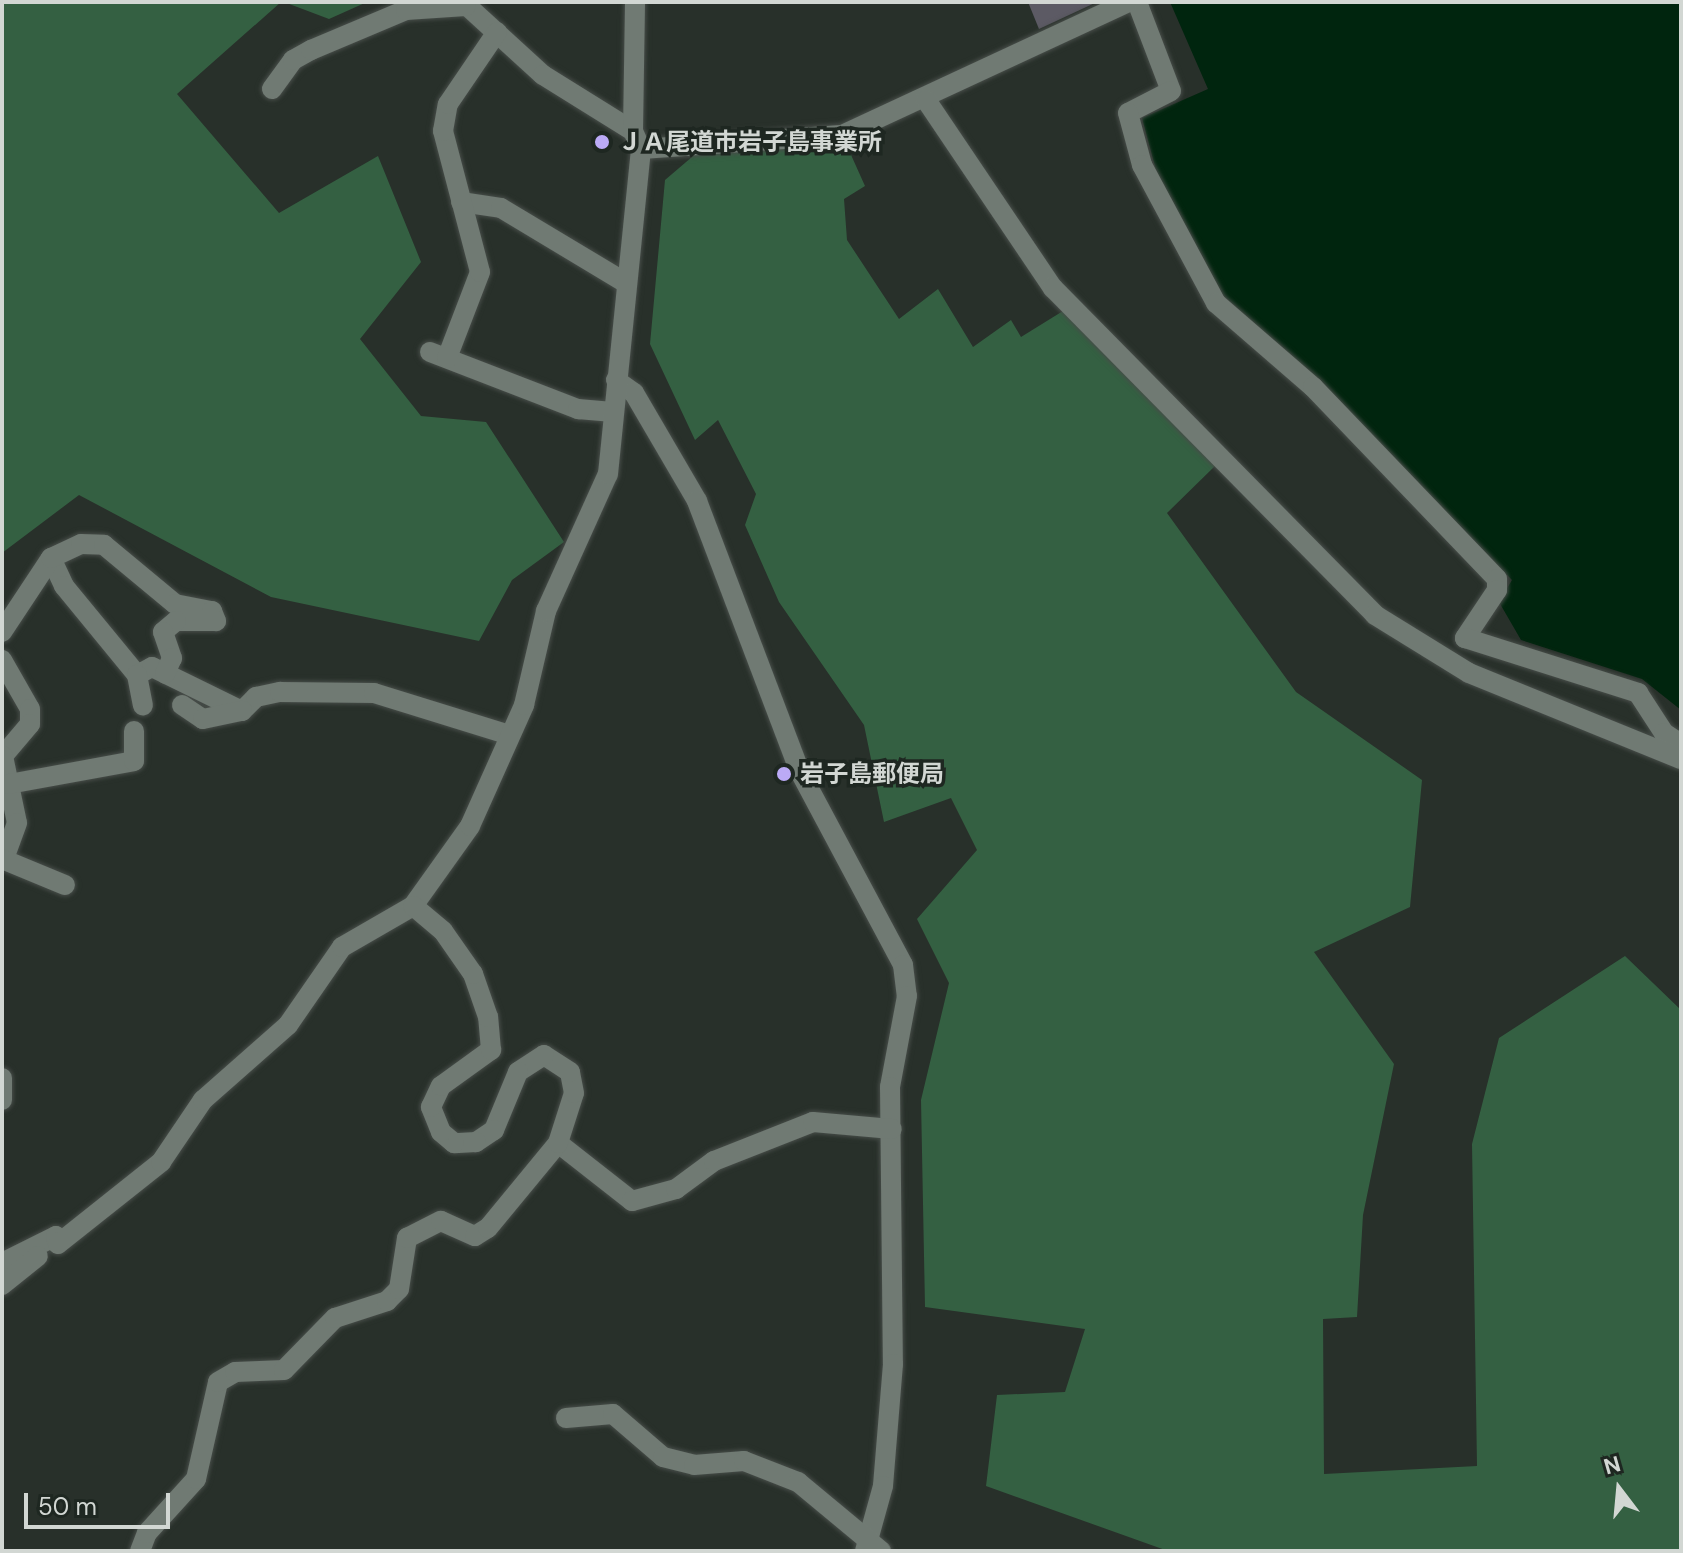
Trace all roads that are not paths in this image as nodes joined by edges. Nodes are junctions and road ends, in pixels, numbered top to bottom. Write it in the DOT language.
graph roads {
  1 [pos="635,2"];
  2 [pos="1128,2"];
  3 [pos="1137,2"];
  4 [pos="465,4"];
  5 [pos="497,32"];
  6 [pos="272,89"];
  7 [pos="926,100"];
  8 [pos="637,140"];
  9 [pos="461,202"];
  10 [pos="626,283"];
  11 [pos="616,380"];
  12 [pos="610,412"];
  13 [pos="51,558"];
  14 [pos="2,632"];
  15 [pos="2,660"];
  16 [pos="165,674"];
  17 [pos="137,675"];
  18 [pos="143,705"];
  19 [pos="182,705"];
  20 [pos="242,711"];
  21 [pos="134,731"];
  22 [pos="510,735"];
  23 [pos="1681,744"];
  24 [pos="1681,759"];
  25 [pos="9,784"];
  26 [pos="3,858"];
  27 [pos="65,885"];
  28 [pos="413,906"];
  29 [pos="2,1078"];
  30 [pos="2,1100"];
  31 [pos="892,1129"];
  32 [pos="558,1143"];
  33 [pos="58,1244"];
  34 [pos="2,1263"];
  35 [pos="2,1285"];
  36 [pos="566,1418"];
  37 [pos="871,1548"];
  38 [pos="140,1551"];
  1 -- 8 [label="street"];
  2 -- 7 [label="street"];
  3 -- 23 [label="street"];
  4 -- 5 [label="street"];
  4 -- 6 [label="street"];
  5 -- 8 [label="street"];
  5 -- 9 [label="street"];
  7 -- 8 [label="street"];
  7 -- 24 [label="street"];
  8 -- 10 [label="street"];
  9 -- 10 [label="street"];
  9 -- 12 [label="street"];
  10 -- 11 [label="street"];
  11 -- 12 [label="street"];
  11 -- 31 [label="street"];
  12 -- 22 [label="street"];
  13 -- 14 [label="street"];
  13 -- 16 [label="street"];
  13 -- 17 [label="street"];
  15 -- 25 [label="street"];
  16 -- 17 [label="street"];
  16 -- 20 [label="street"];
  17 -- 18 [label="street"];
  19 -- 20 [label="street"];
  20 -- 22 [label="street"];
  21 -- 25 [label="street"];
  22 -- 28 [label="street"];
  25 -- 26 [label="street"];
  26 -- 27 [label="street"];
  28 -- 32 [label="street"];
  28 -- 33 [label="street"];
  29 -- 30 [label="street"];
  31 -- 32 [label="street"];
  31 -- 37 [label="street"];
  32 -- 38 [label="street"];
  33 -- 34 [label="street"];
  33 -- 35 [label="street"];
  36 -- 37 [label="street"];
}
